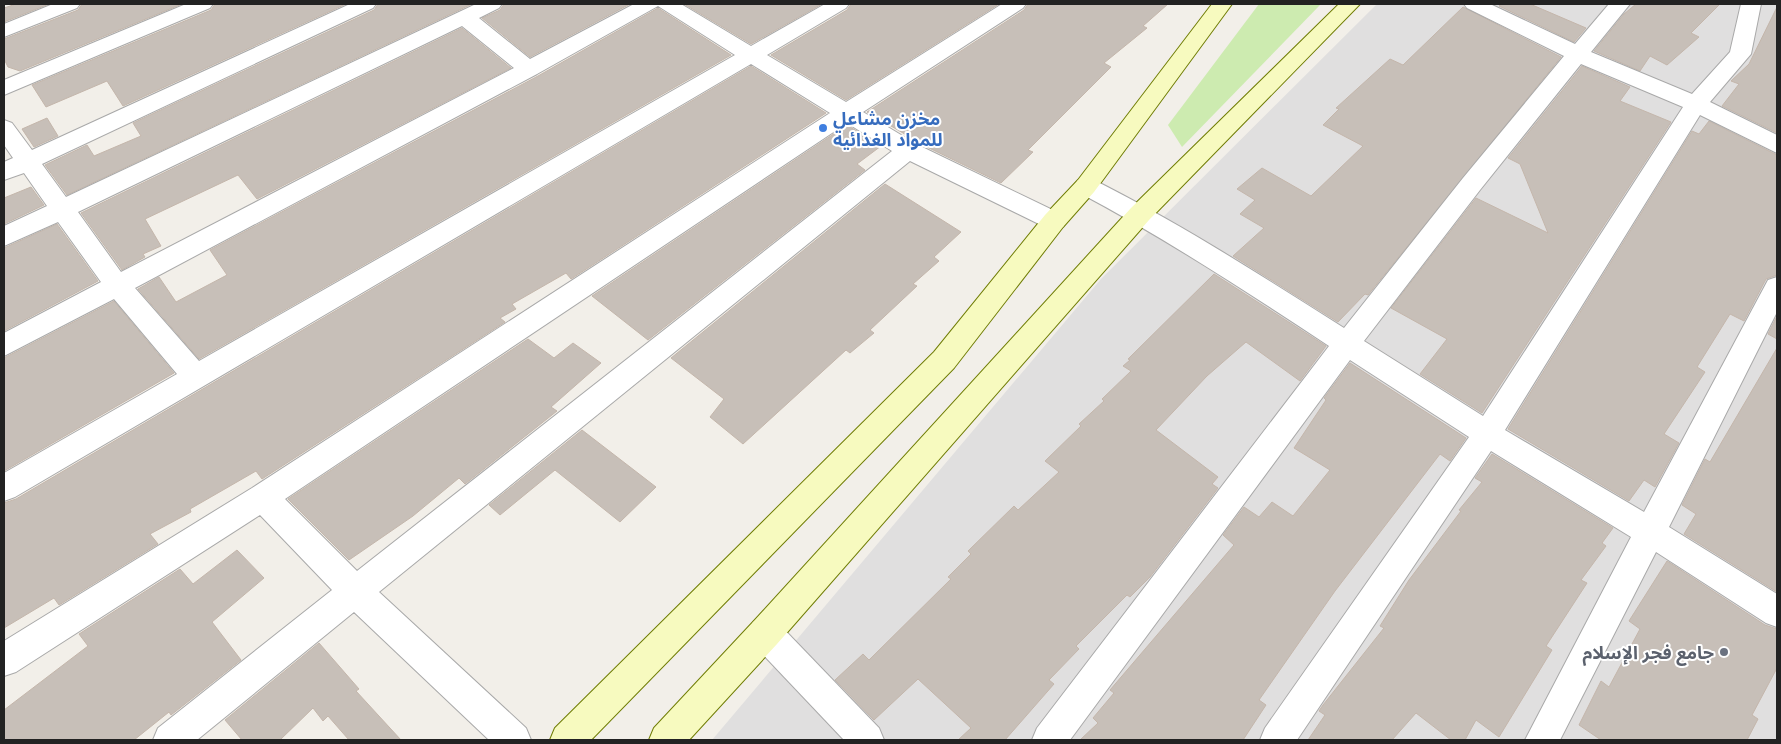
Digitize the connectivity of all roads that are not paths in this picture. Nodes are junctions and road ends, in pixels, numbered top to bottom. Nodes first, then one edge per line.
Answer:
1 (70, 4) edge
2 (203, 4) edge
3 (366, 4) edge
4 (492, 4) edge
5 (649, 4) edge
6 (667, 4) edge
7 (840, 4) edge
8 (1016, 4) edge
9 (1222, 4) edge
10 (1350, 4) edge
11 (1474, 4) edge
12 (1620, 4) edge
13 (1751, 4) edge
14 (464, 17) junction
15 (4, 31) edge
16 (752, 54) junction
17 (1577, 54) junction
18 (529, 69) junction
19 (4, 88) edge
20 (1696, 104) junction
21 (847, 112) junction
22 (4, 128) edge
23 (1777, 145) edge
24 (908, 150) junction
25 (28, 161) junction
26 (4, 172) edge
27 (1086, 186) junction
28 (62, 208) junction
29 (1140, 214) junction
30 (1054, 221) junction
31 (4, 238) edge
32 (116, 284) junction
33 (1777, 287) edge
34 (1346, 344) junction
35 (4, 345) edge
36 (196, 377) junction
37 (1488, 434) junction
38 (4, 488) edge
39 (263, 497) junction
40 (1649, 531) junction
41 (355, 591) junction
42 (1777, 612) edge
43 (765, 633) junction
44 (4, 660) edge
45 (170, 740) edge
46 (514, 740) edge
47 (567, 740) edge
48 (666, 740) edge
49 (867, 740) edge
50 (1049, 740) edge
51 (1277, 740) edge
52 (1542, 740) edge

1 - 15 street
2 - 19 street
3 - 25 street
4 - 14 street
5 - 18 street
6 - 16 street
7 - 16 street
8 - 21 street
9 - 27 main road
10 - 29 main road
11 - 17 street
12 - 17 street
13 - 20 street
14 - 18 street
14 - 28 street
16 - 21 street
16 - 36 street
17 - 20 street
17 - 34 street
18 - 32 street
20 - 23 street
20 - 37 street
21 - 24 street
21 - 39 street
22 - 25 street
24 - 30 street
24 - 41 street
25 - 26 street
25 - 28 street
27 - 29 street
27 - 30 main road
28 - 31 street
28 - 32 street
29 - 34 street
29 - 43 main road
30 - 47 main road
32 - 35 street
32 - 36 street
33 - 40 street
34 - 37 street
34 - 50 street
36 - 38 street
37 - 40 street
37 - 51 street
39 - 41 street
39 - 44 street
40 - 42 street
40 - 52 street
41 - 45 street
41 - 46 street
43 - 48 main road
43 - 49 street

